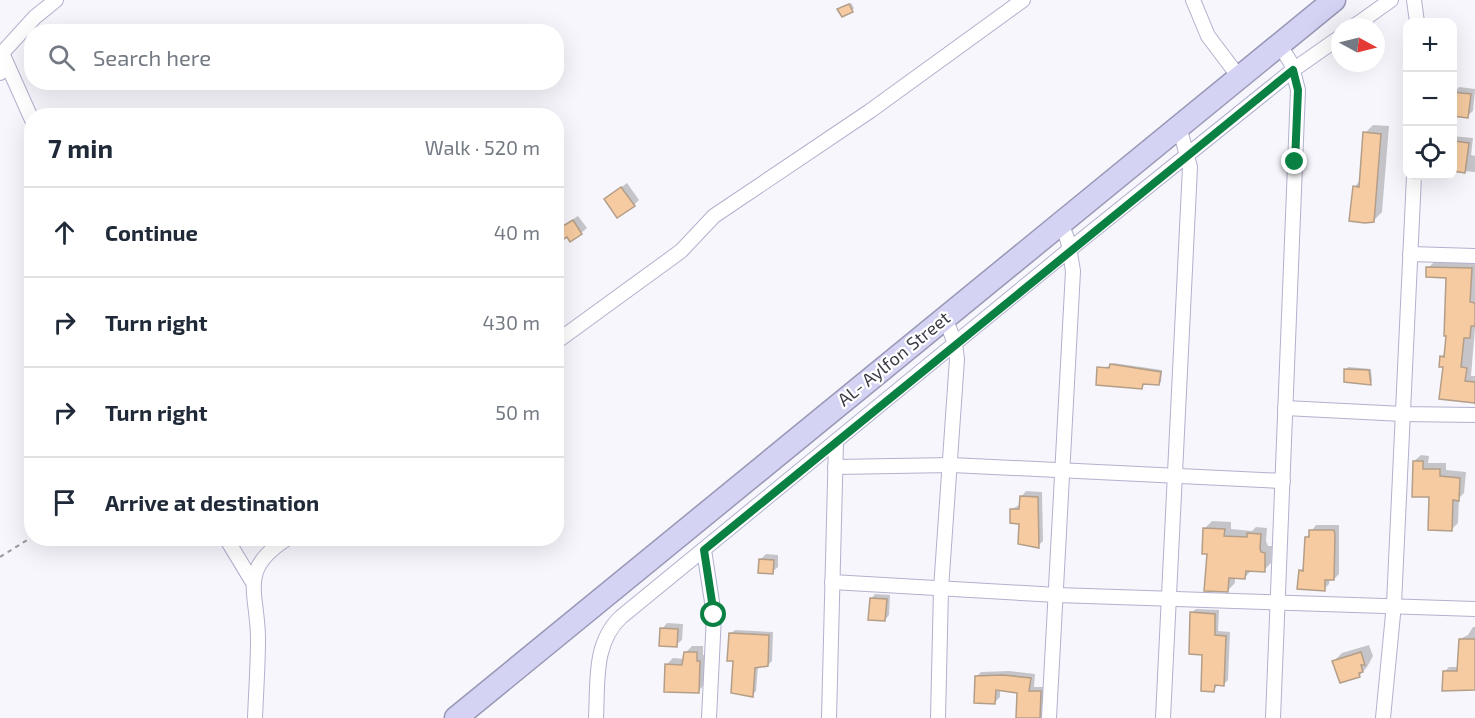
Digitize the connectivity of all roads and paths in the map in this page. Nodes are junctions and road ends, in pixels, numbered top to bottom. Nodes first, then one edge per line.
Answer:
1 (56, 0) edge
2 (1023, 0) edge
3 (1193, 0) edge
4 (1334, 0) edge
5 (1391, 0) edge
6 (1414, 0) edge
7 (1366, 18) edge
8 (1416, 18) edge
9 (27, 24) edge
10 (24, 27) edge
11 (1331, 43) edge
12 (1279, 44) junction
13 (1, 48) edge
14 (1293, 70) junction
15 (0, 72) edge
16 (1239, 77) junction
17 (27, 108) edge
18 (1179, 126) junction
19 (1188, 154) junction
20 (1414, 180) edge
21 (1060, 223) junction
22 (1069, 250) junction
23 (1410, 254) junction
24 (1475, 256) edge
25 (945, 317) junction
26 (564, 336) edge
27 (955, 344) junction
28 (1285, 408) junction
29 (1403, 414) junction
30 (1475, 415) edge
31 (836, 442) junction
32 (952, 465) junction
33 (835, 467) junction
34 (1062, 469) junction
35 (1174, 475) junction
36 (1283, 481) junction
37 (24, 542) edge
38 (231, 546) edge
39 (278, 546) edge
40 (704, 550) junction
41 (0, 557) edge
42 (252, 581) junction
43 (832, 582) junction
44 (941, 589) junction
45 (1057, 594) junction
46 (1169, 598) junction
47 (1280, 601) junction
48 (1394, 604) junction
49 (1475, 609) edge
50 (255, 718) edge
51 (456, 718) edge
52 (596, 718) edge
53 (709, 718) edge
54 (829, 718) edge
55 (938, 718) edge
56 (1049, 718) edge
57 (1163, 718) edge
58 (1273, 718) edge
59 (1383, 718) edge

1 - 9 street
2 - 26 street
3 - 16 street
4 - 12 highway, AL- Aylfon Street
5 - 7 street
6 - 8 street
10 - 13 street
11 - 14 street
12 - 14 street
12 - 16 highway, AL- Aylfon Street
13 - 15 street
13 - 17 street
14 - 19 street
14 - 28 street
16 - 18 highway, AL- Aylfon Street
18 - 19 street
18 - 21 highway, AL- Aylfon Street
19 - 22 street
19 - 35 street
20 - 23 street
21 - 22 street
21 - 25 highway, AL- Aylfon Street
22 - 27 street
22 - 34 street
23 - 24 street
23 - 29 street
25 - 27 street
25 - 51 highway, AL- Aylfon Street
27 - 31 street
27 - 32 street
28 - 29 street
28 - 36 street
29 - 30 street
29 - 48 street
31 - 33 street
31 - 40 street
32 - 33 street
32 - 34 street
32 - 44 street
33 - 43 street
34 - 35 street
34 - 45 street
35 - 36 street
35 - 46 street
36 - 47 street
37 - 41 path
38 - 42 street
39 - 42 street
40 - 52 street
40 - 53 street
42 - 50 street
43 - 44 street
43 - 54 street
44 - 45 street
44 - 55 street
45 - 46 street
45 - 56 street
46 - 47 street
46 - 57 street
47 - 48 street
47 - 58 street
48 - 49 street
48 - 59 street

